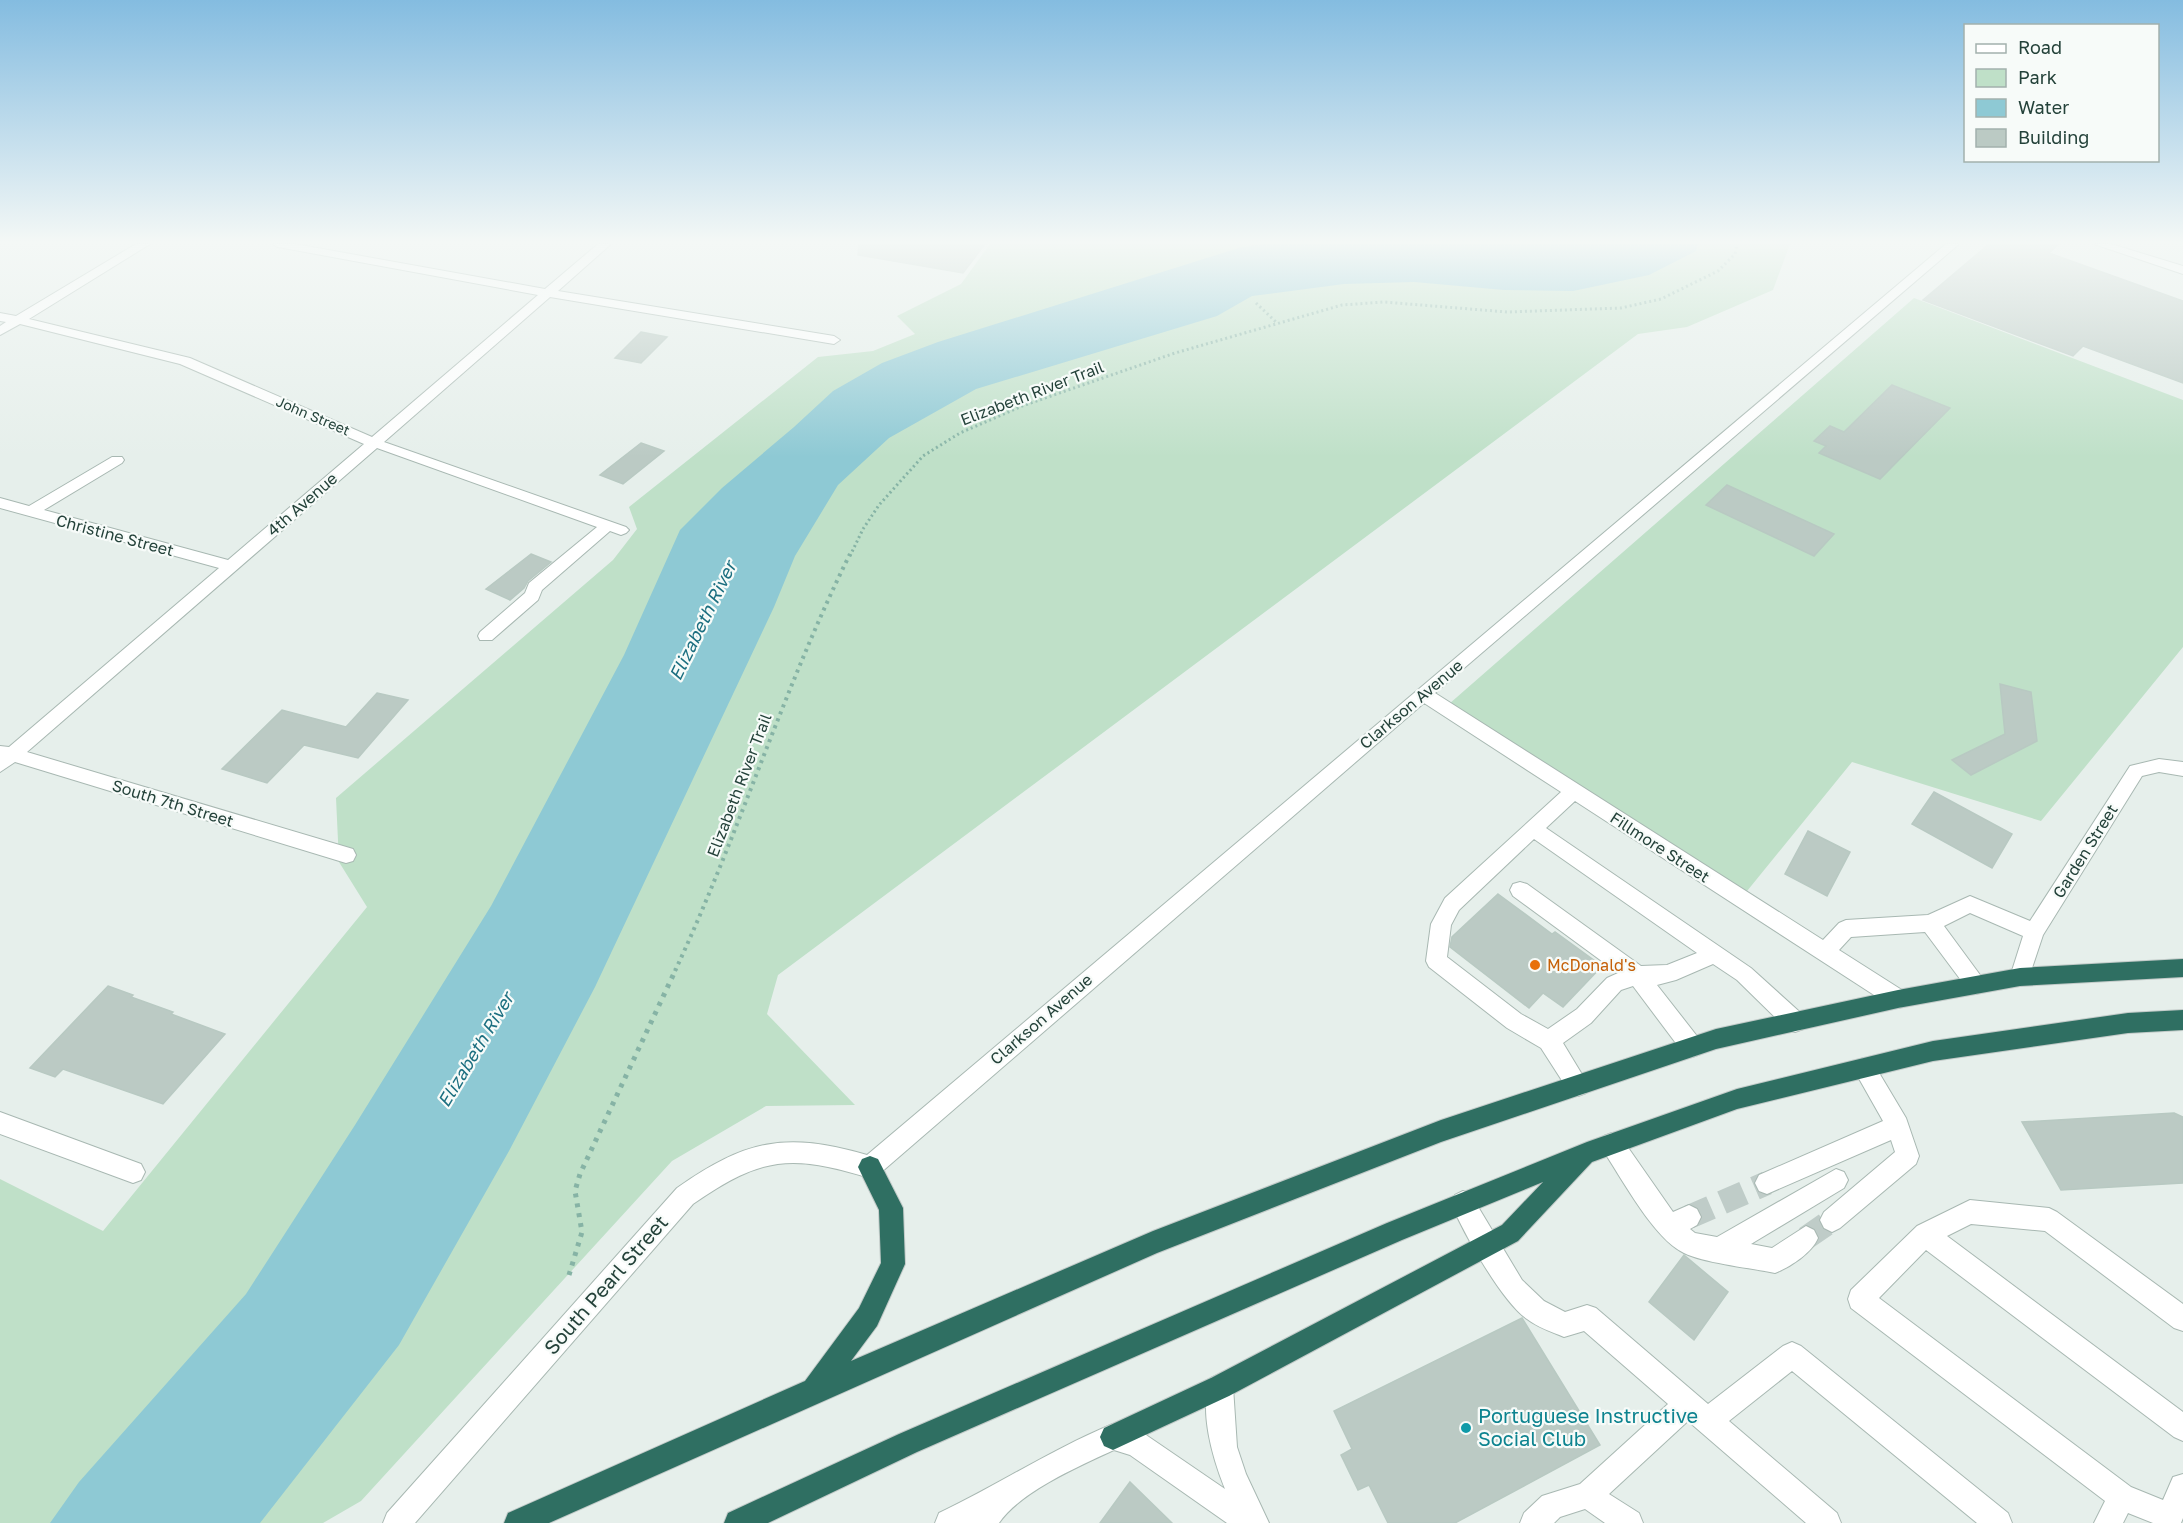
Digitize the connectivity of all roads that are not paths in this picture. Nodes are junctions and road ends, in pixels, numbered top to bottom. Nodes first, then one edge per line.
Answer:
1 (27, 315) edge
2 (519, 315) edge
3 (684, 315) edge
4 (1869, 315) edge
5 (0, 318) edge
6 (17, 321) junction
7 (0, 331) edge
8 (834, 340) dead end
9 (372, 442) junction
10 (117, 460) dead end
11 (0, 503) edge
12 (30, 512) junction
13 (230, 566) junction
14 (486, 636) dead end
15 (1423, 694) junction
16 (4, 757) edge
17 (2183, 769) edge
18 (1574, 791) junction
19 (1532, 828) junction
20 (346, 855) dead end
21 (1520, 890) dead end
22 (1930, 923) junction
23 (2034, 932) junction
24 (1824, 952) junction
25 (1715, 954) junction
26 (2183, 968) edge
27 (1637, 975) junction
28 (2020, 977) junction
29 (1976, 985) junction
30 (1898, 999) junction
31 (2183, 1020) edge
32 (1795, 1022) junction
33 (1549, 1041) junction
34 (1692, 1047) junction
35 (1864, 1068) junction
36 (1578, 1086) junction
37 (0, 1123) edge
38 (1898, 1126) junction
39 (1612, 1144) junction
40 (1587, 1153) junction
41 (1821, 1159) junction
42 (870, 1167) junction
43 (133, 1172) dead end
44 (1836, 1180) junction
45 (1767, 1183) tunnel mouth
46 (1463, 1203) junction
47 (1853, 1204) junction
48 (1832, 1220) tunnel mouth
49 (1925, 1234) junction
50 (1806, 1238) tunnel mouth
51 (1487, 1245) junction
52 (1719, 1250) junction
53 (2183, 1319) edge
54 (1220, 1387) junction
55 (815, 1390) junction
56 (1688, 1404) junction
57 (1708, 1421) junction
58 (2183, 1428) edge
59 (1113, 1437) junction
60 (2183, 1487) edge
61 (1588, 1495) junction
62 (2122, 1497) junction
63 (999, 1499) junction
64 (397, 1523) edge
65 (518, 1523) edge
66 (738, 1523) edge
67 (949, 1523) edge
68 (983, 1523) edge
69 (1253, 1523) edge
70 (1534, 1523) edge
71 (1629, 1523) edge
72 (1827, 1523) edge
73 (1998, 1523) edge
74 (2108, 1523) edge

1 - 6 street
2 - 9 street, 4th Avenue
3 - 8 street
4 - 15 street, Clarkson Avenue
5 - 6 street, John Street
6 - 7 street
6 - 9 street, John Street
9 - 13 street, 4th Avenue
9 - 14 street, John Street
10 - 12 street
11 - 12 street, Christine Street
12 - 13 street, Christine Street
13 - 16 street, 4th Avenue
15 - 18 street, Fillmore Street
15 - 42 street, Clarkson Avenue
16 - 20 street, South 7th Street
17 - 23 street, Garden Street
18 - 19 street
18 - 24 street, Fillmore Street
19 - 25 street
19 - 33 street
21 - 27 street
22 - 23 street
22 - 24 street
22 - 29 street
23 - 28 street, Garden Street
24 - 30 street, Fillmore Street
25 - 27 street
25 - 32 street
26 - 28 highway
27 - 33 street
27 - 34 street
28 - 29 highway
29 - 30 highway
30 - 32 highway
31 - 35 highway
32 - 34 highway
33 - 36 street
34 - 36 highway
35 - 38 street
35 - 39 highway
36 - 55 highway
37 - 43 street
38 - 41 street
38 - 47 street
39 - 40 highway
39 - 52 street
40 - 46 highway
40 - 51 highway
41 - 44 street
41 - 45 street
42 - 55 highway
42 - 64 street, South Pearl Street
44 - 47 street
44 - 52 street
46 - 51 street
46 - 66 highway
47 - 48 street
49 - 53 street
49 - 58 street
49 - 62 street
50 - 52 street
51 - 54 highway
51 - 56 street
54 - 59 highway
54 - 69 street
55 - 65 highway
56 - 57 street
56 - 61 street
57 - 72 street
57 - 73 street
59 - 63 street
59 - 69 street
60 - 62 street
61 - 70 street
61 - 71 street
62 - 74 street
63 - 67 street
63 - 68 street

